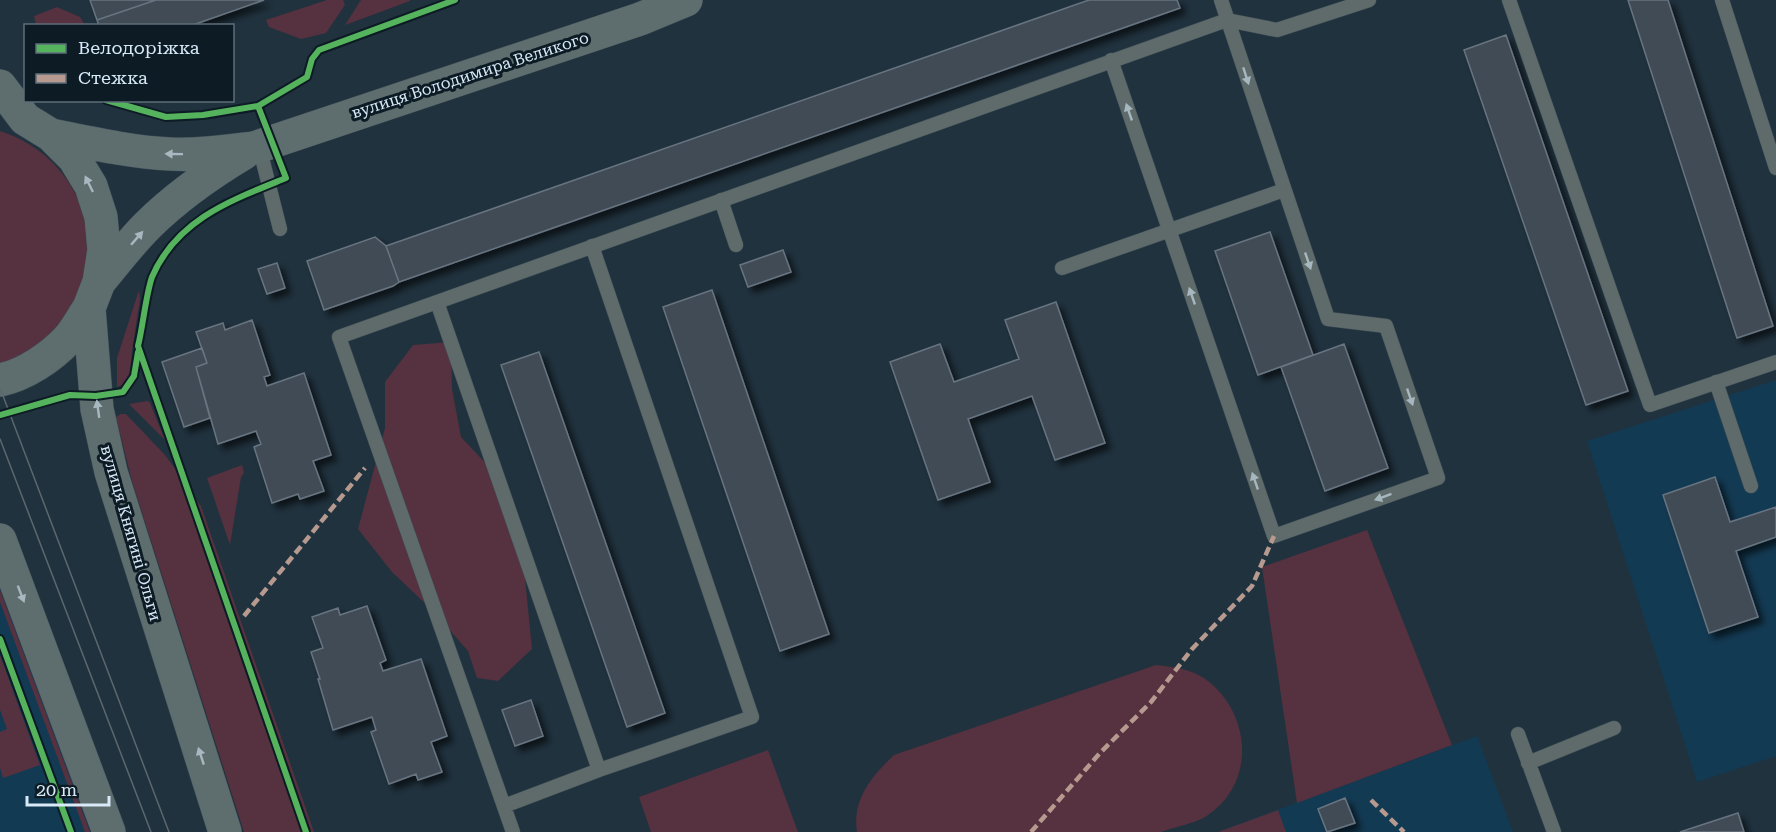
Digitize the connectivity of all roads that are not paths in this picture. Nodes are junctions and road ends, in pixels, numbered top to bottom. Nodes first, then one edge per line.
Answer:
1 (686, 0) edge
2 (1221, 0) edge
3 (1369, 0) edge
4 (1509, 0) edge
5 (1722, 0) edge
6 (1227, 20) junction
7 (1111, 60) junction
8 (0, 86) edge
9 (25, 121) edge
10 (256, 147) junction
11 (1776, 168) edge
12 (1284, 190) junction
13 (721, 200) junction
14 (280, 229) dead end
15 (1169, 230) junction
16 (736, 245) dead end
17 (592, 246) junction
18 (1062, 268) dead end
19 (94, 295) junction
20 (437, 302) junction
21 (1776, 362) edge
22 (0, 380) edge
23 (1716, 382) junction
24 (1751, 486) dead end
25 (0, 540) edge
26 (1614, 728) dead end
27 (1518, 734) dead end
28 (1528, 763) junction
29 (599, 770) junction
30 (504, 806) junction
31 (109, 832) edge
32 (225, 832) edge
33 (513, 832) edge
34 (1554, 832) edge

1 - 10 main road, вулиця Володимира Великого
2 - 6 lane
3 - 6 lane
4 - 23 lane
5 - 11 lane
6 - 7 lane
6 -> 12 lane
7 - 13 lane
15 -> 7 lane
8 - 9 main road, вулиця Княгині Ольги
10 -> 9 main road, вулиця Володимира Великого
19 -> 9 main road, вулиця Княгині Ольги
10 - 14 lane
19 -> 10 main road, вулиця Володимира Великого
12 - 15 lane
12 -> 15 lane
13 - 16 lane
13 - 17 lane
15 - 18 lane
17 - 20 lane
17 - 29 lane
19 - 22 main road, вулиця Володимира Великого
32 -> 19 main road, вулиця Княгині Ольги
20 - 29 lane
20 - 30 lane
21 - 23 lane
23 - 24 lane
25 -> 31 main road
26 - 28 lane
27 - 28 lane
28 - 34 lane
29 - 30 lane
30 - 33 lane

